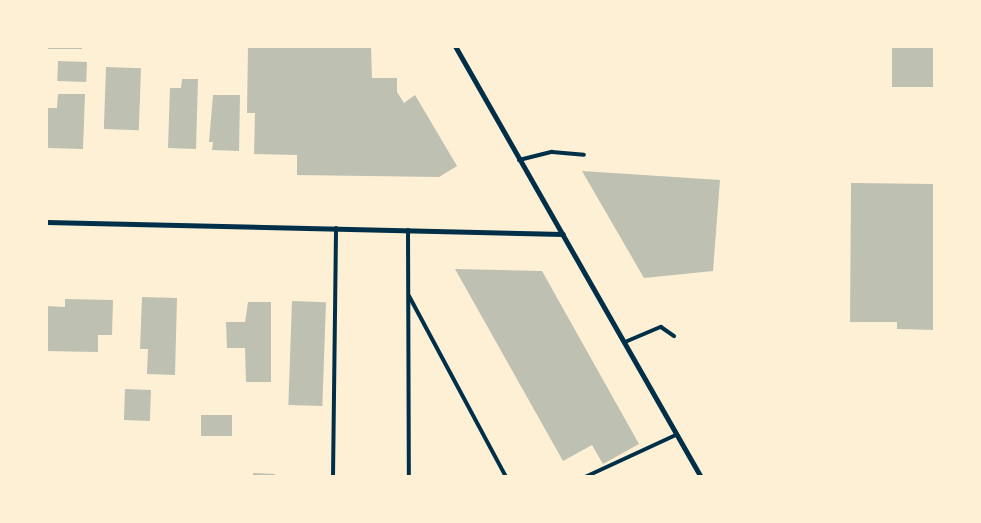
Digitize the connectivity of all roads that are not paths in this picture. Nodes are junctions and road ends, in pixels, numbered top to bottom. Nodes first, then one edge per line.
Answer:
1 (455, 46) edge
2 (584, 155) dead end
3 (519, 160) junction
4 (46, 222) edge
5 (336, 228) junction
6 (408, 230) junction
7 (563, 234) junction
8 (408, 294) junction
9 (674, 336) dead end
10 (625, 342) junction
11 (676, 435) junction
12 (333, 477) edge
13 (409, 477) edge
14 (506, 477) edge
15 (585, 477) edge
16 (700, 477) edge

1 - 3 street
2 - 3 lane
3 - 7 street
4 - 5 street
5 - 6 street
5 - 12 lane
6 - 7 street
6 - 8 lane
7 - 10 street
8 - 13 lane
8 - 14 lane
9 - 10 lane
10 - 11 street
11 - 15 lane
11 - 16 street

